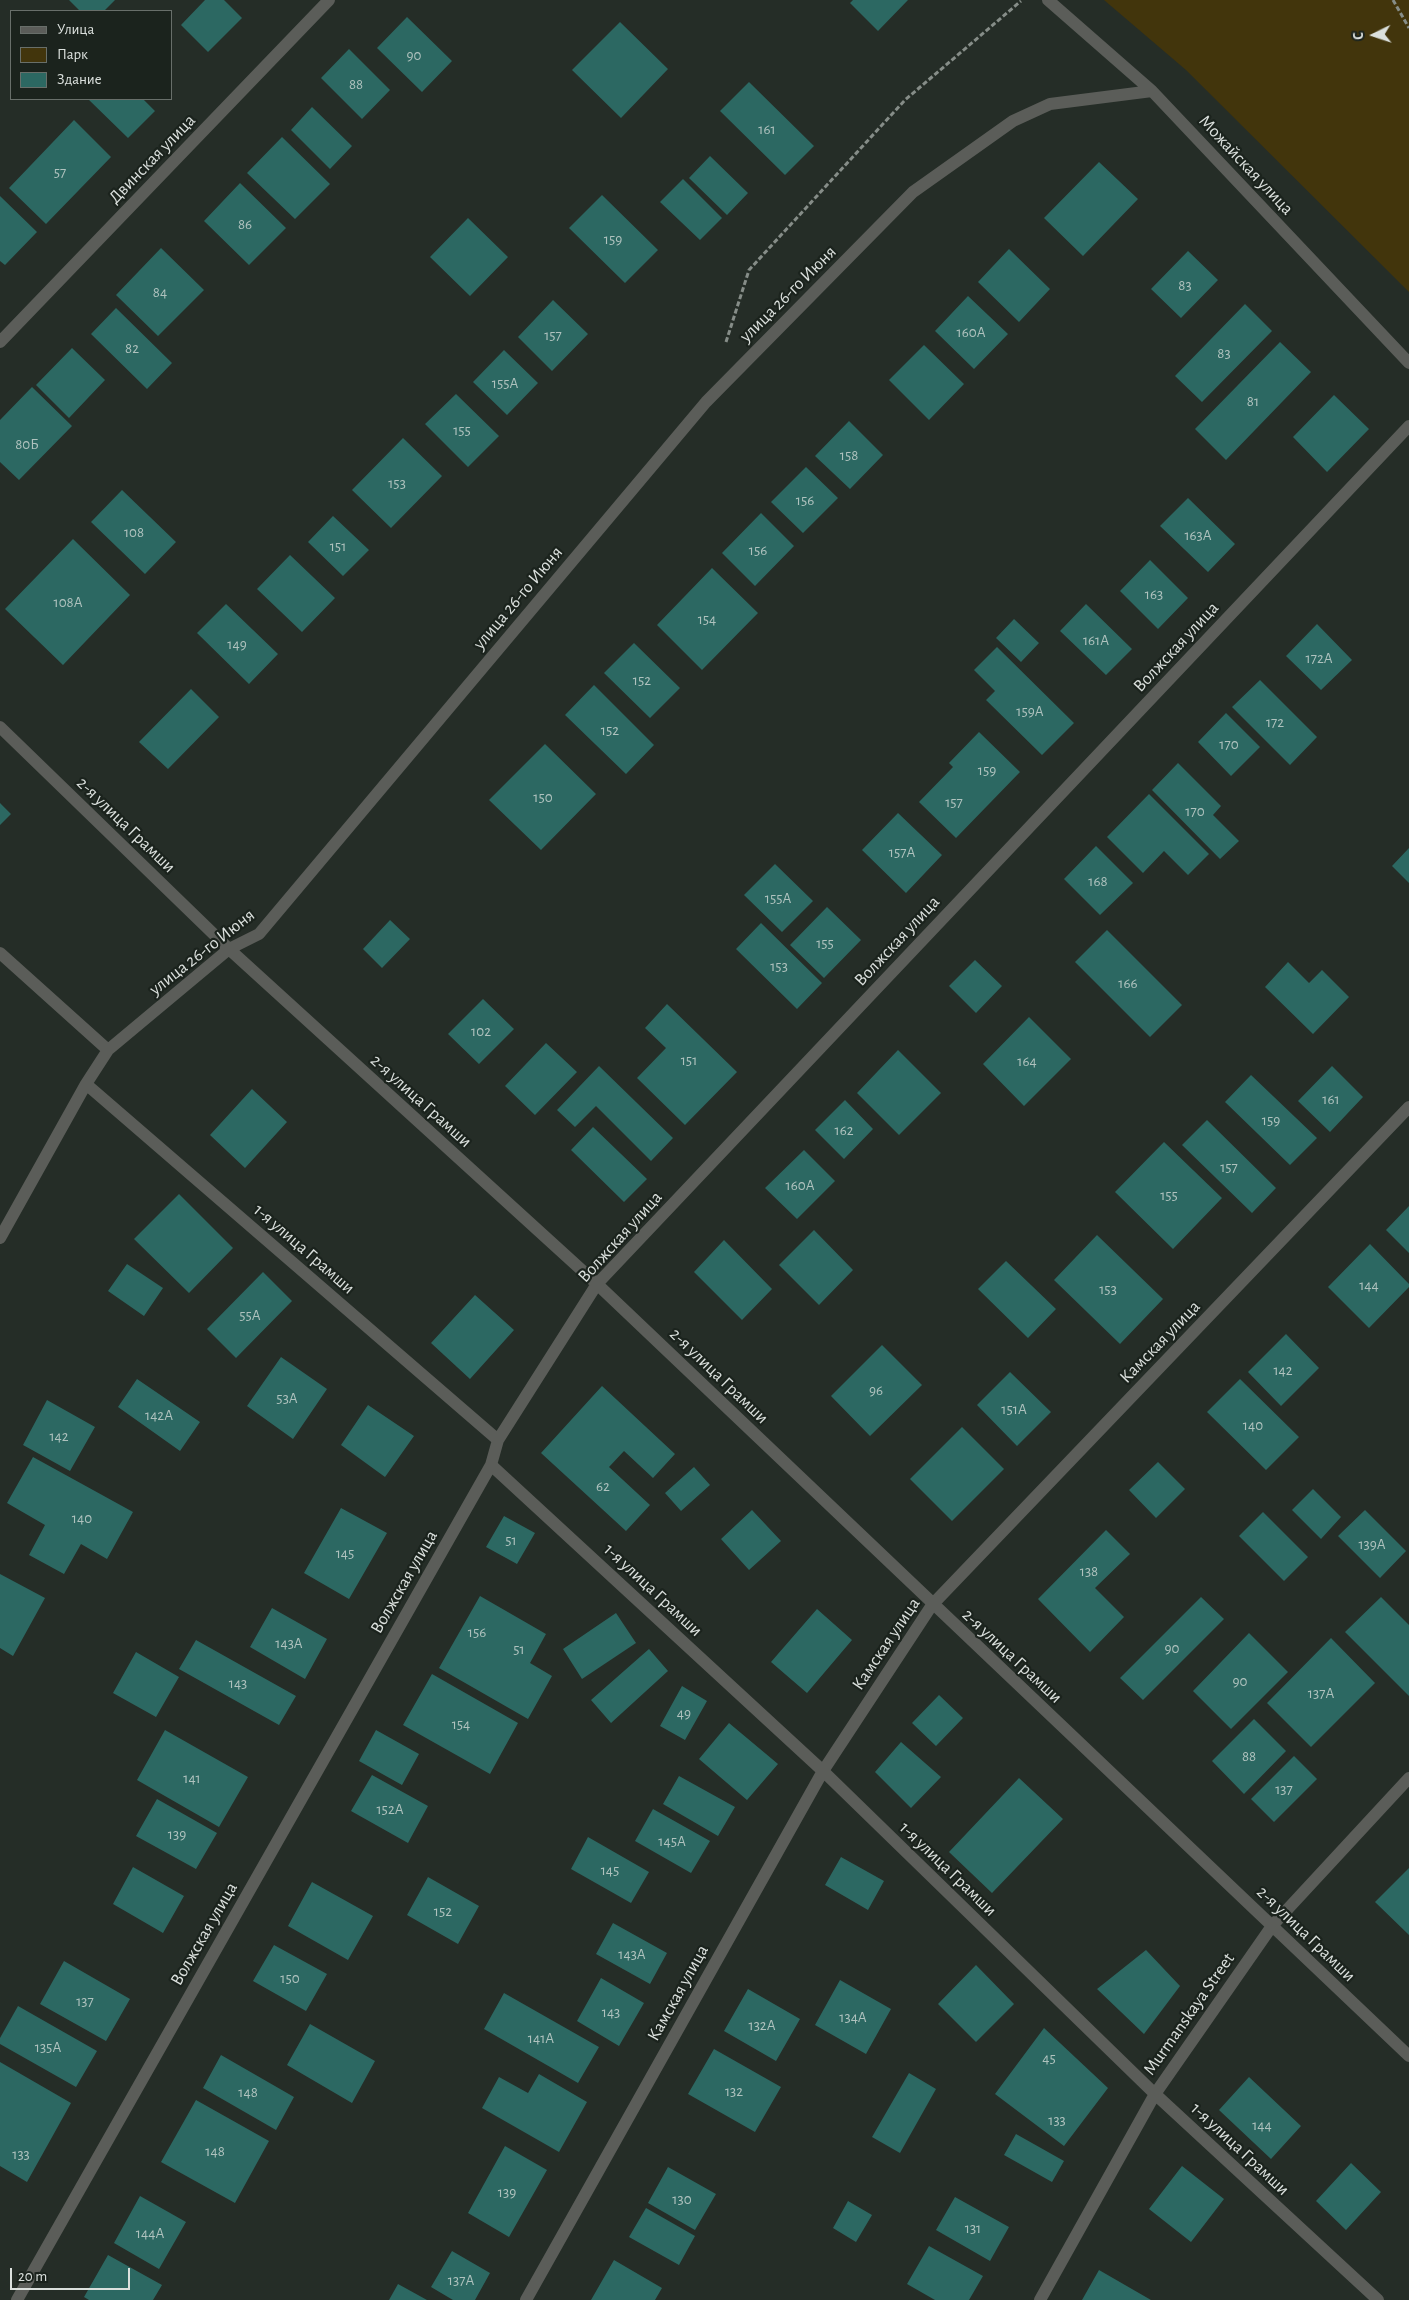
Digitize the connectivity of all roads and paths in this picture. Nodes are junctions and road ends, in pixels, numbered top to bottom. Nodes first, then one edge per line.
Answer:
1 (329, 0) edge
2 (1022, 0) edge
3 (1048, 0) edge
4 (1393, 0) edge
5 (1409, 28) edge
6 (1152, 91) junction
7 (0, 342) edge
8 (725, 345) dead end
9 (1409, 363) edge
10 (1409, 426) edge
11 (0, 726) edge
12 (228, 949) junction
13 (0, 953) edge
14 (108, 1050) junction
15 (86, 1084) junction
16 (1409, 1107) edge
17 (0, 1238) edge
18 (597, 1284) junction
19 (498, 1440) junction
20 (491, 1465) junction
21 (932, 1605) junction
22 (823, 1771) junction
23 (1409, 1778) edge
24 (1272, 1926) junction
25 (1409, 2056) edge
26 (1155, 2094) junction
27 (17, 2300) edge
28 (526, 2300) edge
29 (1040, 2300) edge
30 (1378, 2300) edge

1 - 7 street, Двинская улица
2 - 8 path
3 - 6 street, Можайская улица
4 - 5 path
6 - 9 street, Можайская улица
6 - 12 street, улица 26-го Июня
10 - 18 street, Волжская улица
11 - 12 street, 2-я улица Грамши
12 - 14 street, улица 26-го Июня
12 - 18 street, 2-я улица Грамши
13 - 14 street
14 - 15 street, улица 26-го Июня
15 - 17 street, улица 26-го Июня
15 - 19 street, 1-я улица Грамши
16 - 21 street, Камская улица
18 - 19 street, Волжская улица
18 - 21 street, 2-я улица Грамши
19 - 20 street, Волжская улица
20 - 22 street, 1-я улица Грамши
20 - 27 street, Волжская улица
21 - 22 street, Камская улица
21 - 24 street, 2-я улица Грамши
22 - 26 street, 1-я улица Грамши
22 - 28 street, Камская улица
23 - 24 street, Murmanskaya Street
24 - 25 street, 2-я улица Грамши
24 - 26 street, Murmanskaya Street
26 - 29 street, Murmanskaya Street
26 - 30 street, 1-я улица Грамши

